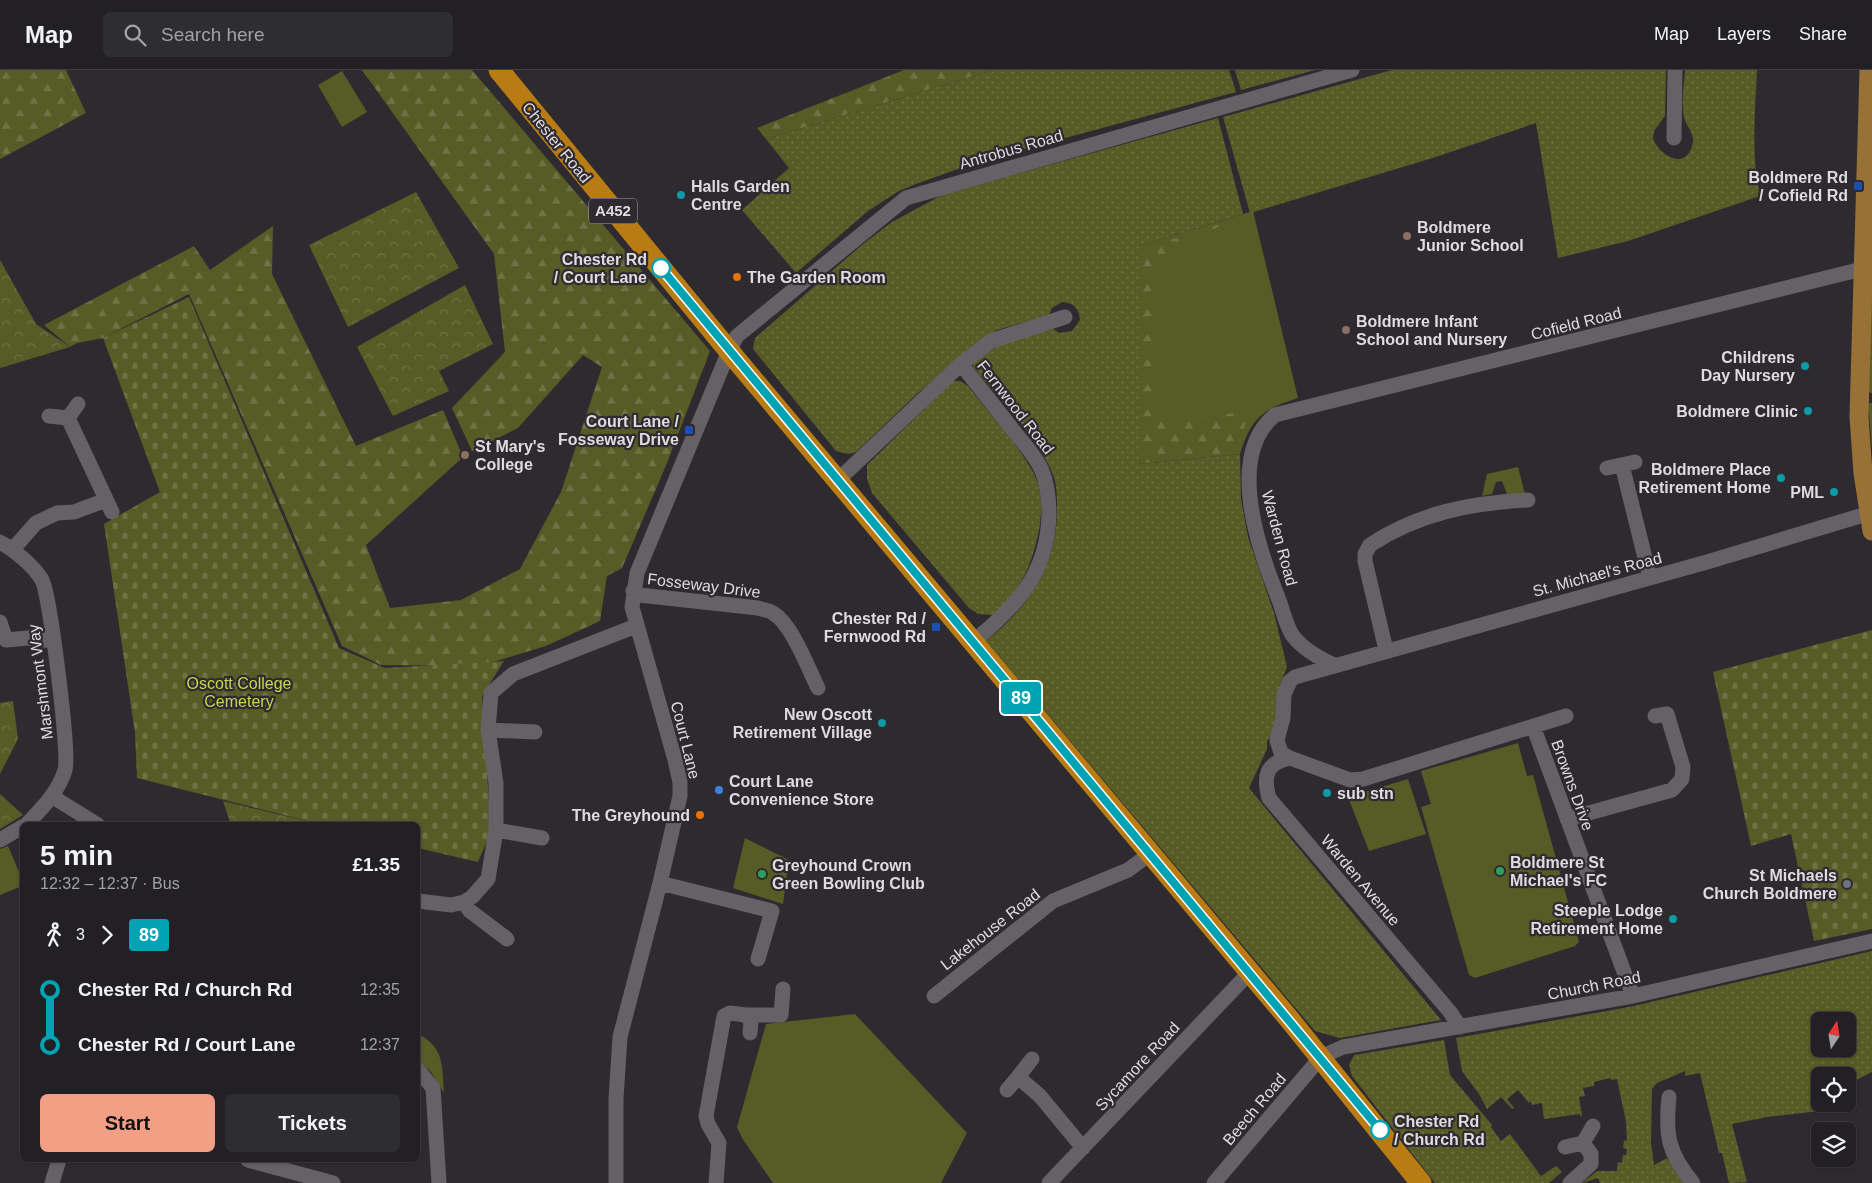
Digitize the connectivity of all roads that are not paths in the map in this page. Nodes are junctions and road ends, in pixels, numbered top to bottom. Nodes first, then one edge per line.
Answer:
1 (499, 70) edge
2 (1352, 70) edge
3 (1676, 70) edge
4 (1868, 70) edge
5 (1674, 138) dead end
6 (1862, 269) junction
7 (1065, 317) dead end
8 (729, 351) junction
9 (961, 364) junction
10 (78, 404) dead end
11 (1296, 408) joint
12 (49, 416) dead end
13 (68, 418) junction
14 (1621, 465) dead end
15 (1867, 472) edge
16 (838, 480) junction
17 (1528, 500) dead end
18 (1871, 522) edge
19 (7, 545) edge
20 (1650, 578) junction
21 (633, 591) junction
22 (0, 622) edge
23 (636, 626) junction
24 (53, 641) junction
25 (3, 642) edge
26 (973, 642) junction
27 (1386, 650) junction
28 (1332, 664) junction
29 (818, 688) dead end
30 (1667, 713) dead end
31 (1566, 716) dead end
32 (1533, 726) junction
33 (488, 730) junction
34 (535, 732) dead end
35 (1290, 758) junction
36 (53, 797) junction
37 (1567, 819) junction
38 (29, 822) edge
39 (93, 822) edge
40 (20, 828) edge
41 (496, 830) junction
42 (542, 838) dead end
43 (0, 840) edge
44 (1151, 853) junction
45 (660, 883) junction
46 (420, 902) edge
47 (464, 902) junction
48 (507, 939) dead end
49 (1872, 941) edge
50 (758, 959) dead end
51 (1250, 972) junction
52 (783, 989) dead end
53 (934, 996) dead end
54 (1633, 996) junction
55 (746, 1015) junction
56 (1460, 1027) junction
57 (750, 1033) dead end
58 (1322, 1058) junction
59 (1032, 1059) dead end
60 (420, 1072) edge
61 (1018, 1077) junction
62 (1007, 1090) dead end
63 (1669, 1097) dead end
64 (1593, 1126) dead end
65 (1583, 1142) junction
66 (1565, 1147) dead end
67 (1083, 1148) junction
68 (58, 1162) edge
69 (255, 1162) edge
70 (52, 1183) edge
71 (333, 1183) edge
72 (439, 1183) edge
73 (616, 1183) edge
74 (716, 1183) edge
75 (1049, 1183) edge
76 (1214, 1183) edge
77 (1421, 1183) edge
78 (1570, 1183) edge
79 (1693, 1183) edge

1 - 8 highway, Chester Road / A452
2 - 8 street, Antrobus Road
3 - 5 street
4 - 6 main road
6 - 11 street, Cofield Road
6 - 15 main road
7 - 9 street
8 - 16 highway, Chester Road / A452
8 - 21 street, Court Lane
9 - 16 street, Fernwood Road
9 - 26 street, Fernwood Road
10 - 13 street
11 - 28 street, Warden Road
12 - 13 street
13 - 19 street
14 - 20 street
15 - 18 main road
16 - 26 highway, Chester Road / A452
17 - 27 street
18 - 20 street, St. Michael's Road
19 - 24 street, Marshmont Way
20 - 27 street, St. Michael's Road
21 - 23 street, Court Lane
21 - 29 street, Fosseway Drive
22 - 25 street
23 - 33 street
23 - 45 street, Court Lane
24 - 25 street
24 - 36 street, Marshmont Way
26 - 44 highway, Chester Road / A452
27 - 28 street, St. Michael's Road
28 - 35 street
30 - 37 street
31 - 32 street, Browns Drive
32 - 35 street, Browns Drive
32 - 37 street, Browns Drive
33 - 34 street
33 - 41 street
35 - 56 street, Warden Avenue
36 - 38 street, Marshmont Way
36 - 39 street
37 - 54 street, Browns Drive
40 - 43 street
41 - 42 street
41 - 47 street
44 - 51 highway, Chester Road / A452
44 - 53 street, Lakehouse Road
45 - 50 street
45 - 73 street, Court Lane
46 - 47 street
47 - 48 street
49 - 54 street, Church Road
51 - 58 highway, Chester Road / A452
51 - 67 street, Sycamore Road
52 - 55 street
54 - 56 street, Church Road
55 - 57 street
55 - 74 street
56 - 58 street, Church Road
58 - 76 street, Beech Road
58 - 77 highway, Chester Road / A452
59 - 61 street
60 - 72 street
61 - 62 street
61 - 67 street
63 - 79 street
64 - 65 street
65 - 66 street
65 - 78 street
67 - 75 street, Sycamore Road
68 - 70 street
69 - 71 street

